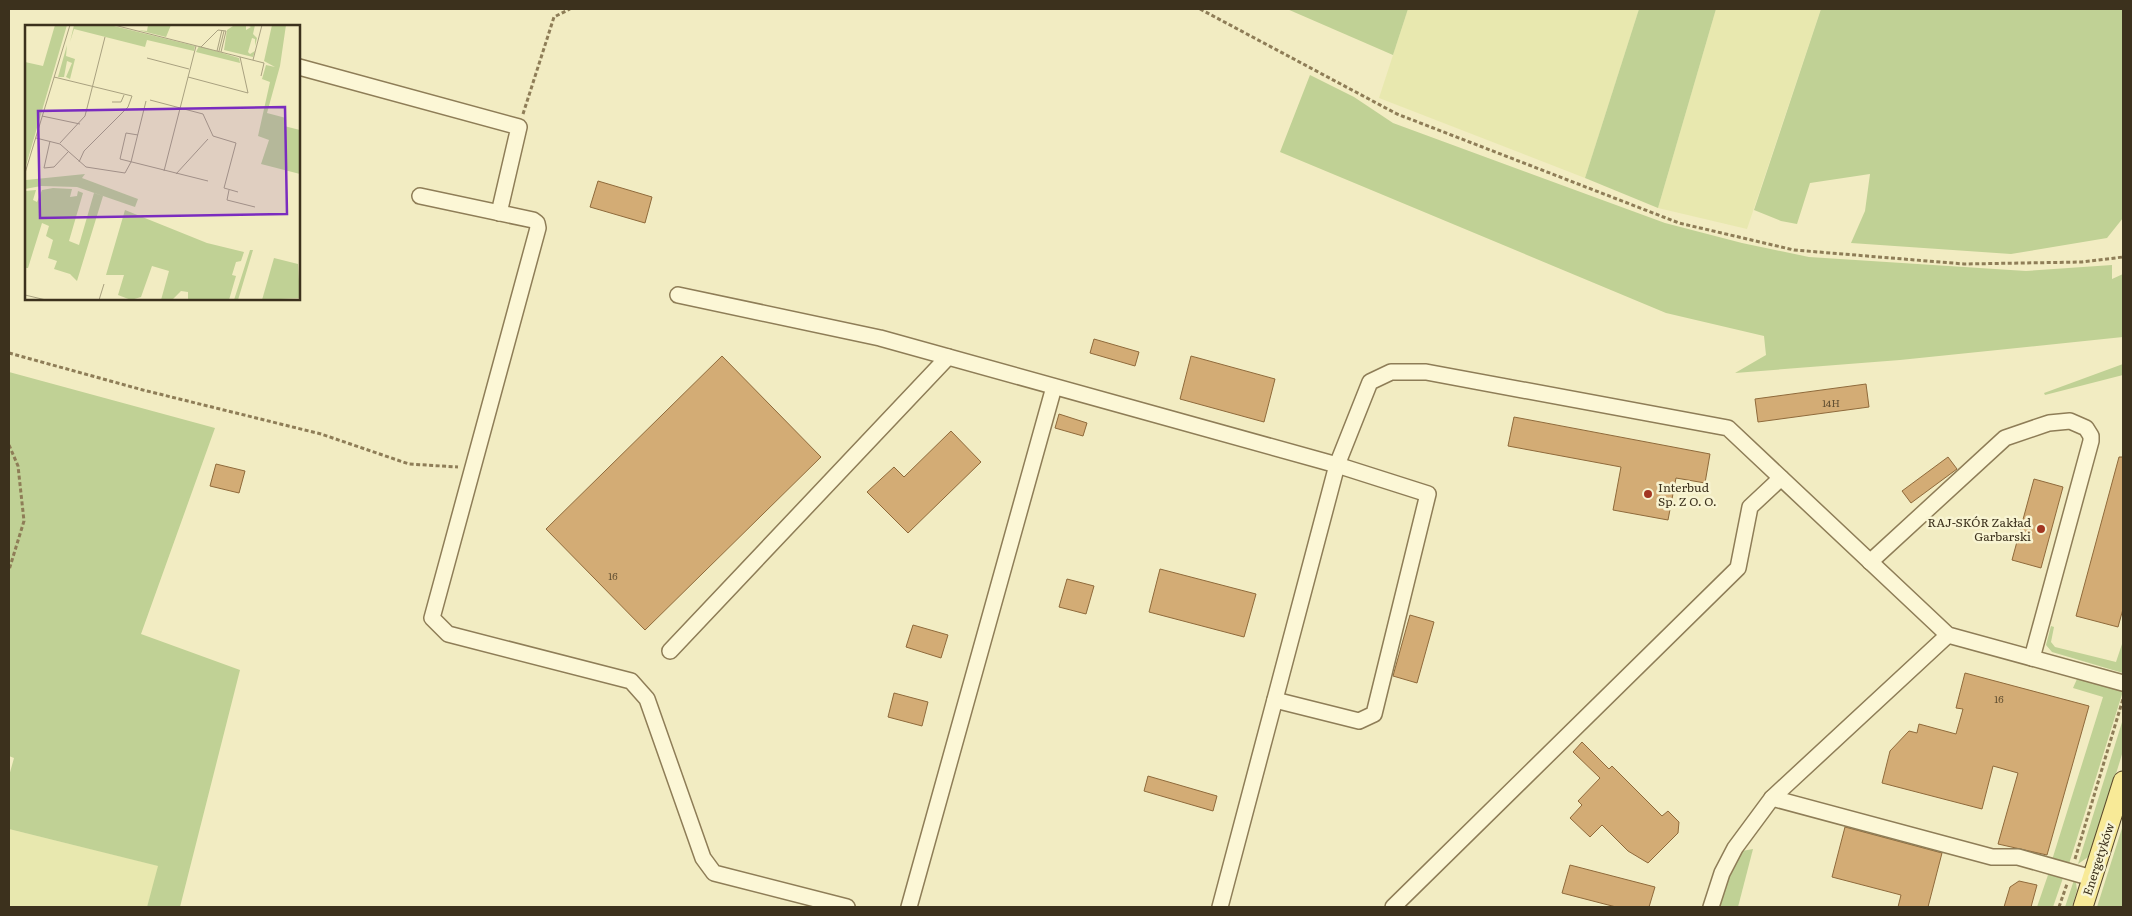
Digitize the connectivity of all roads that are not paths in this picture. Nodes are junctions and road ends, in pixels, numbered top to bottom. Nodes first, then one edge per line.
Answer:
1 (300, 67) edge
2 (420, 196) dead end
3 (499, 213) junction
4 (678, 295) dead end
5 (948, 357) junction
6 (1054, 386) junction
7 (1337, 465) junction
8 (1781, 478) junction
9 (1870, 562) junction
10 (1948, 635) junction
11 (670, 651) dead end
12 (2032, 658) junction
13 (2123, 683) edge
14 (1275, 700) junction
15 (2123, 781) edge
16 (1772, 798) junction
17 (2092, 878) junction
18 (847, 907) edge
19 (909, 907) edge
20 (1220, 907) edge
21 (1393, 907) edge
22 (1711, 907) edge
23 (2083, 907) edge

1 - 3 lane
2 - 3 lane
3 - 18 lane
4 - 5 lane
5 - 6 lane
5 - 11 lane
6 - 7 lane
6 - 19 lane
7 - 8 lane
7 - 14 lane
7 - 14 lane
8 - 9 lane
8 - 21 lane
9 - 10 lane
9 - 12 lane
10 - 12 lane
10 - 16 lane
12 - 13 lane
14 - 20 lane
15 - 17 main road, Energetyków
16 - 17 lane
16 - 22 lane
17 - 23 main road, Energetyków

